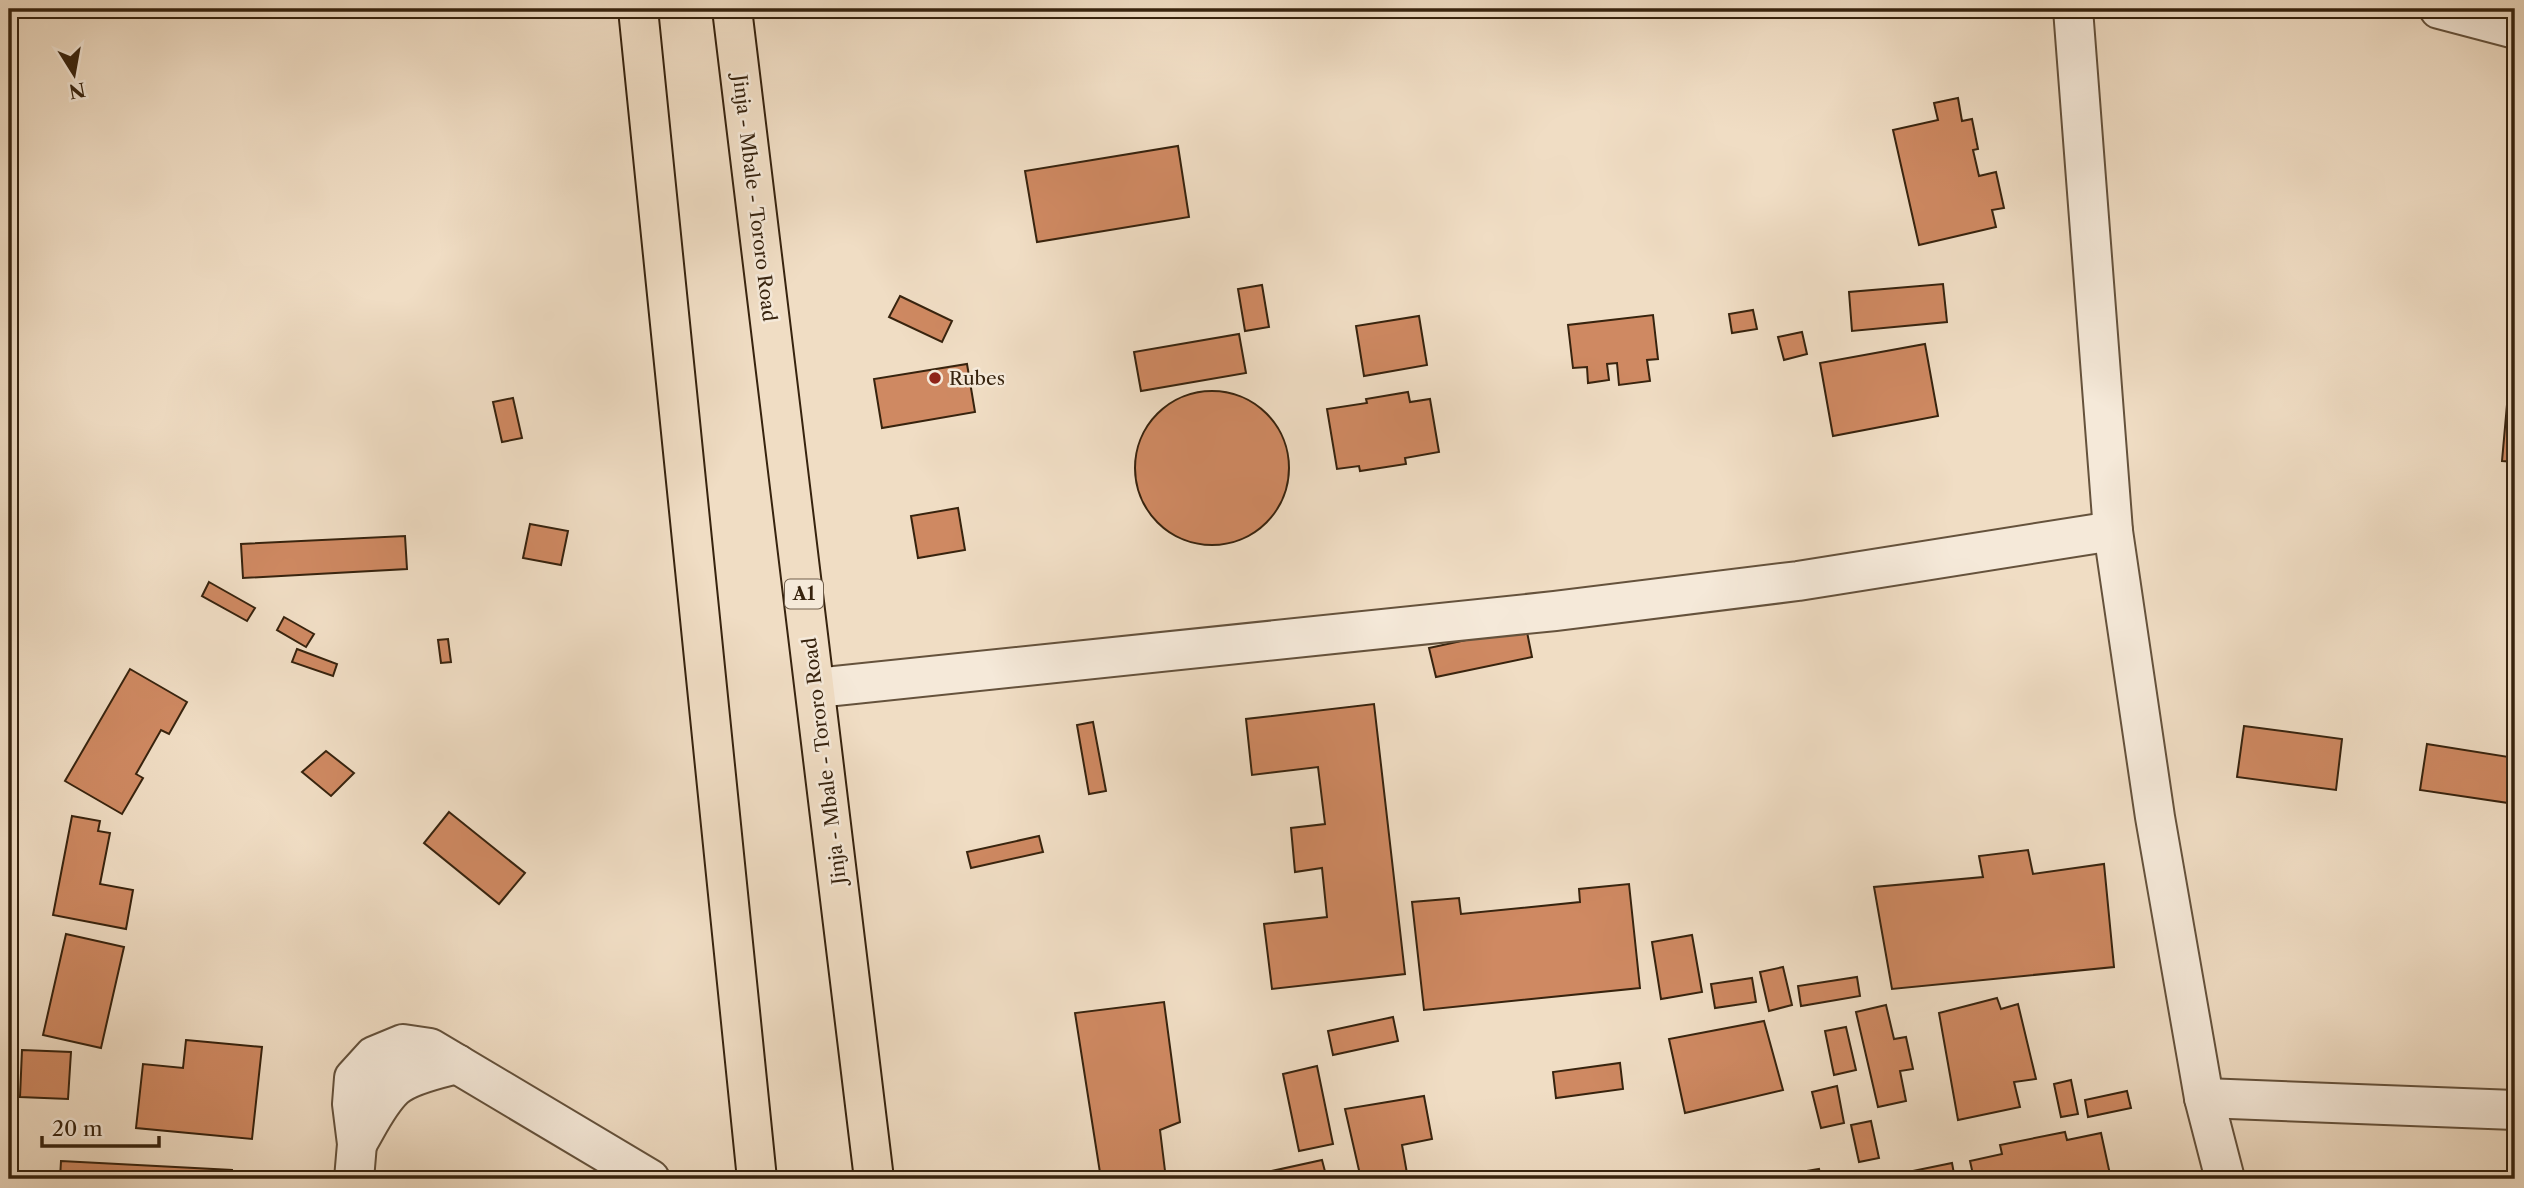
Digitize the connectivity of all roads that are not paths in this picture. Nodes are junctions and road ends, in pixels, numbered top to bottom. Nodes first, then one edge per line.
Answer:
1 (638, 9) edge
2 (732, 9) edge
3 (2073, 9) edge
4 (2439, 9) edge
5 (2515, 29) edge
6 (2113, 531) junction
7 (816, 688) junction
8 (2204, 1098) junction
9 (2515, 1111) edge
10 (356, 1162) edge
11 (650, 1179) edge
12 (757, 1179) edge
13 (874, 1179) edge
14 (2225, 1179) edge

1 - 12 highway
2 - 7 highway, Jinja - Mbale - Tororo Road / A1
3 - 6 street
4 - 5 street
6 - 7 street
6 - 8 street
7 - 13 highway, Jinja - Mbale - Tororo Road / A1
8 - 9 street
8 - 14 street
10 - 11 street

